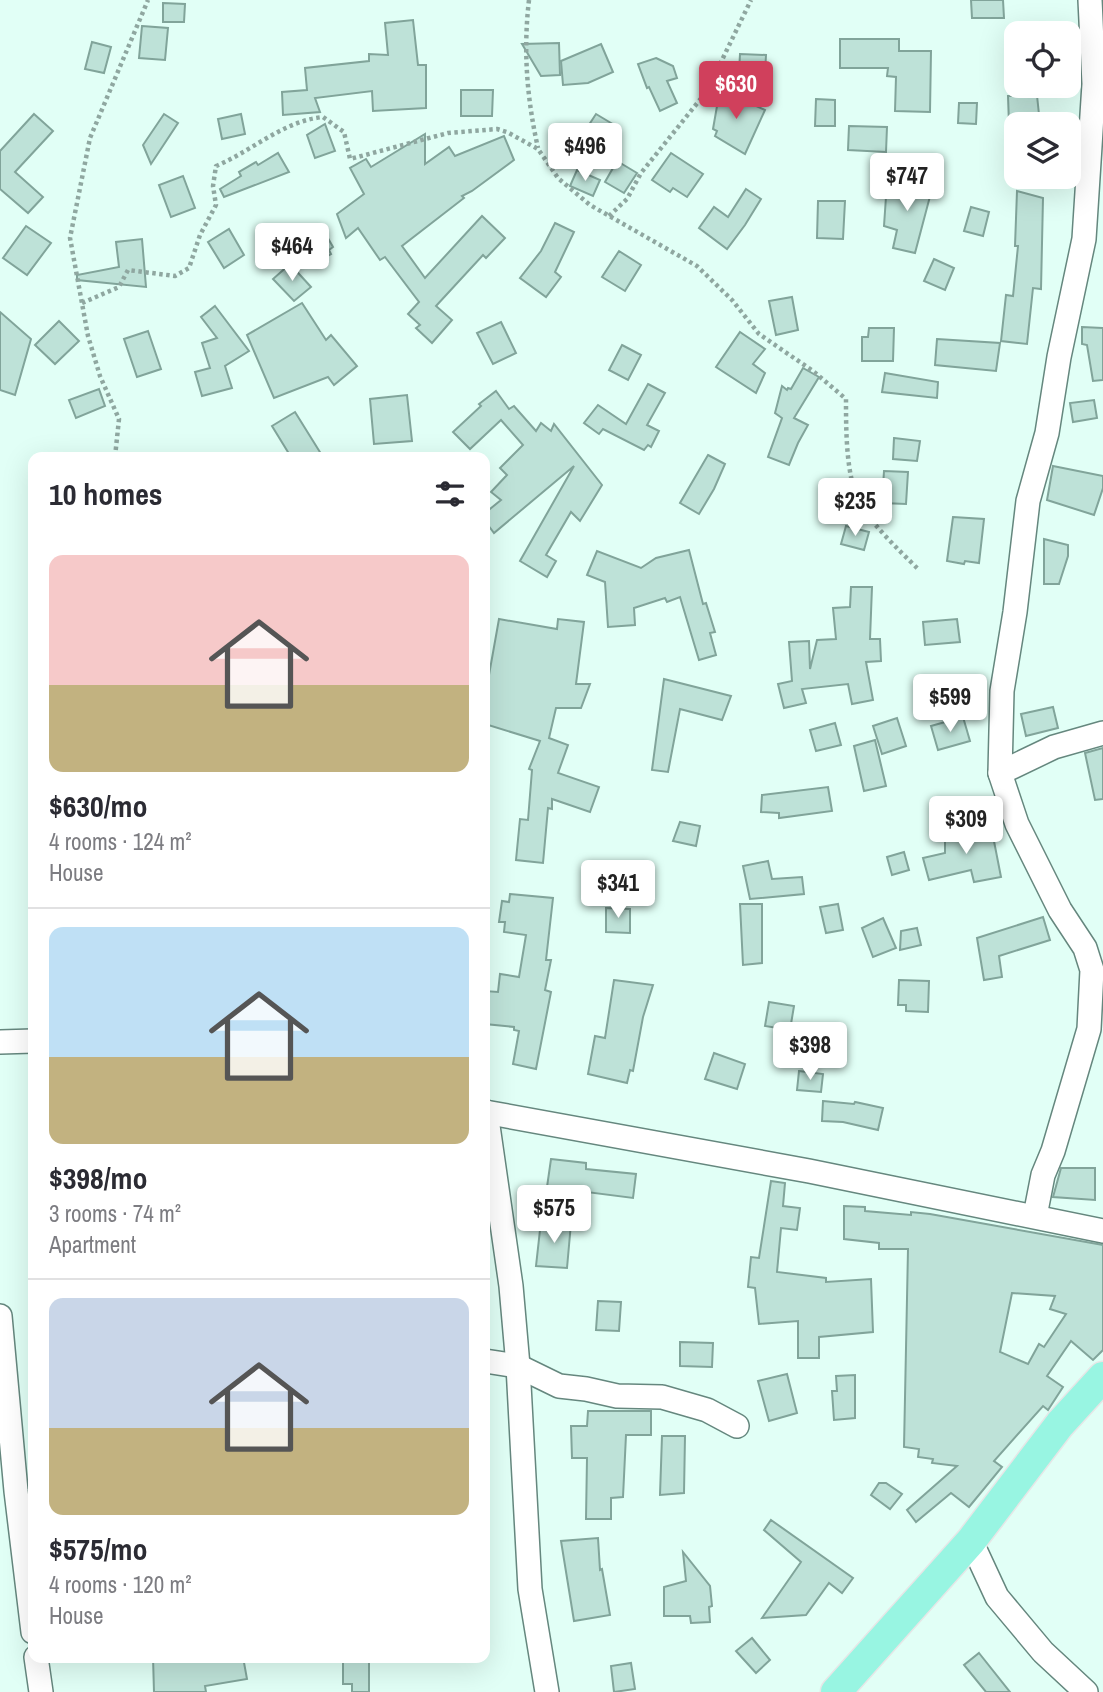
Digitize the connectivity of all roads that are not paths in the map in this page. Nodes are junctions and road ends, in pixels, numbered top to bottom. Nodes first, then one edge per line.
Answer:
1 (1090, 0) edge
2 (1103, 733) edge
3 (1000, 773) junction
4 (28, 1041) edge
5 (0, 1042) edge
6 (490, 1113) edge
7 (490, 1145) edge
8 (1035, 1216) junction
9 (1103, 1231) edge
10 (0, 1316) edge
11 (490, 1362) edge
12 (518, 1366) junction
13 (1103, 1377) edge
14 (737, 1426) dead end
15 (971, 1541) junction
16 (28, 1591) edge
17 (37, 1663) edge
18 (41, 1692) edge
19 (547, 1692) edge
20 (835, 1692) edge
21 (1086, 1692) edge

1 - 3 street
2 - 3 street
3 - 8 street
4 - 5 street
6 - 8 street
7 - 12 street
8 - 9 street
10 - 16 street
11 - 12 street
12 - 14 street
12 - 19 street
13 - 15 main road
15 - 20 main road
15 - 21 street
17 - 18 street

